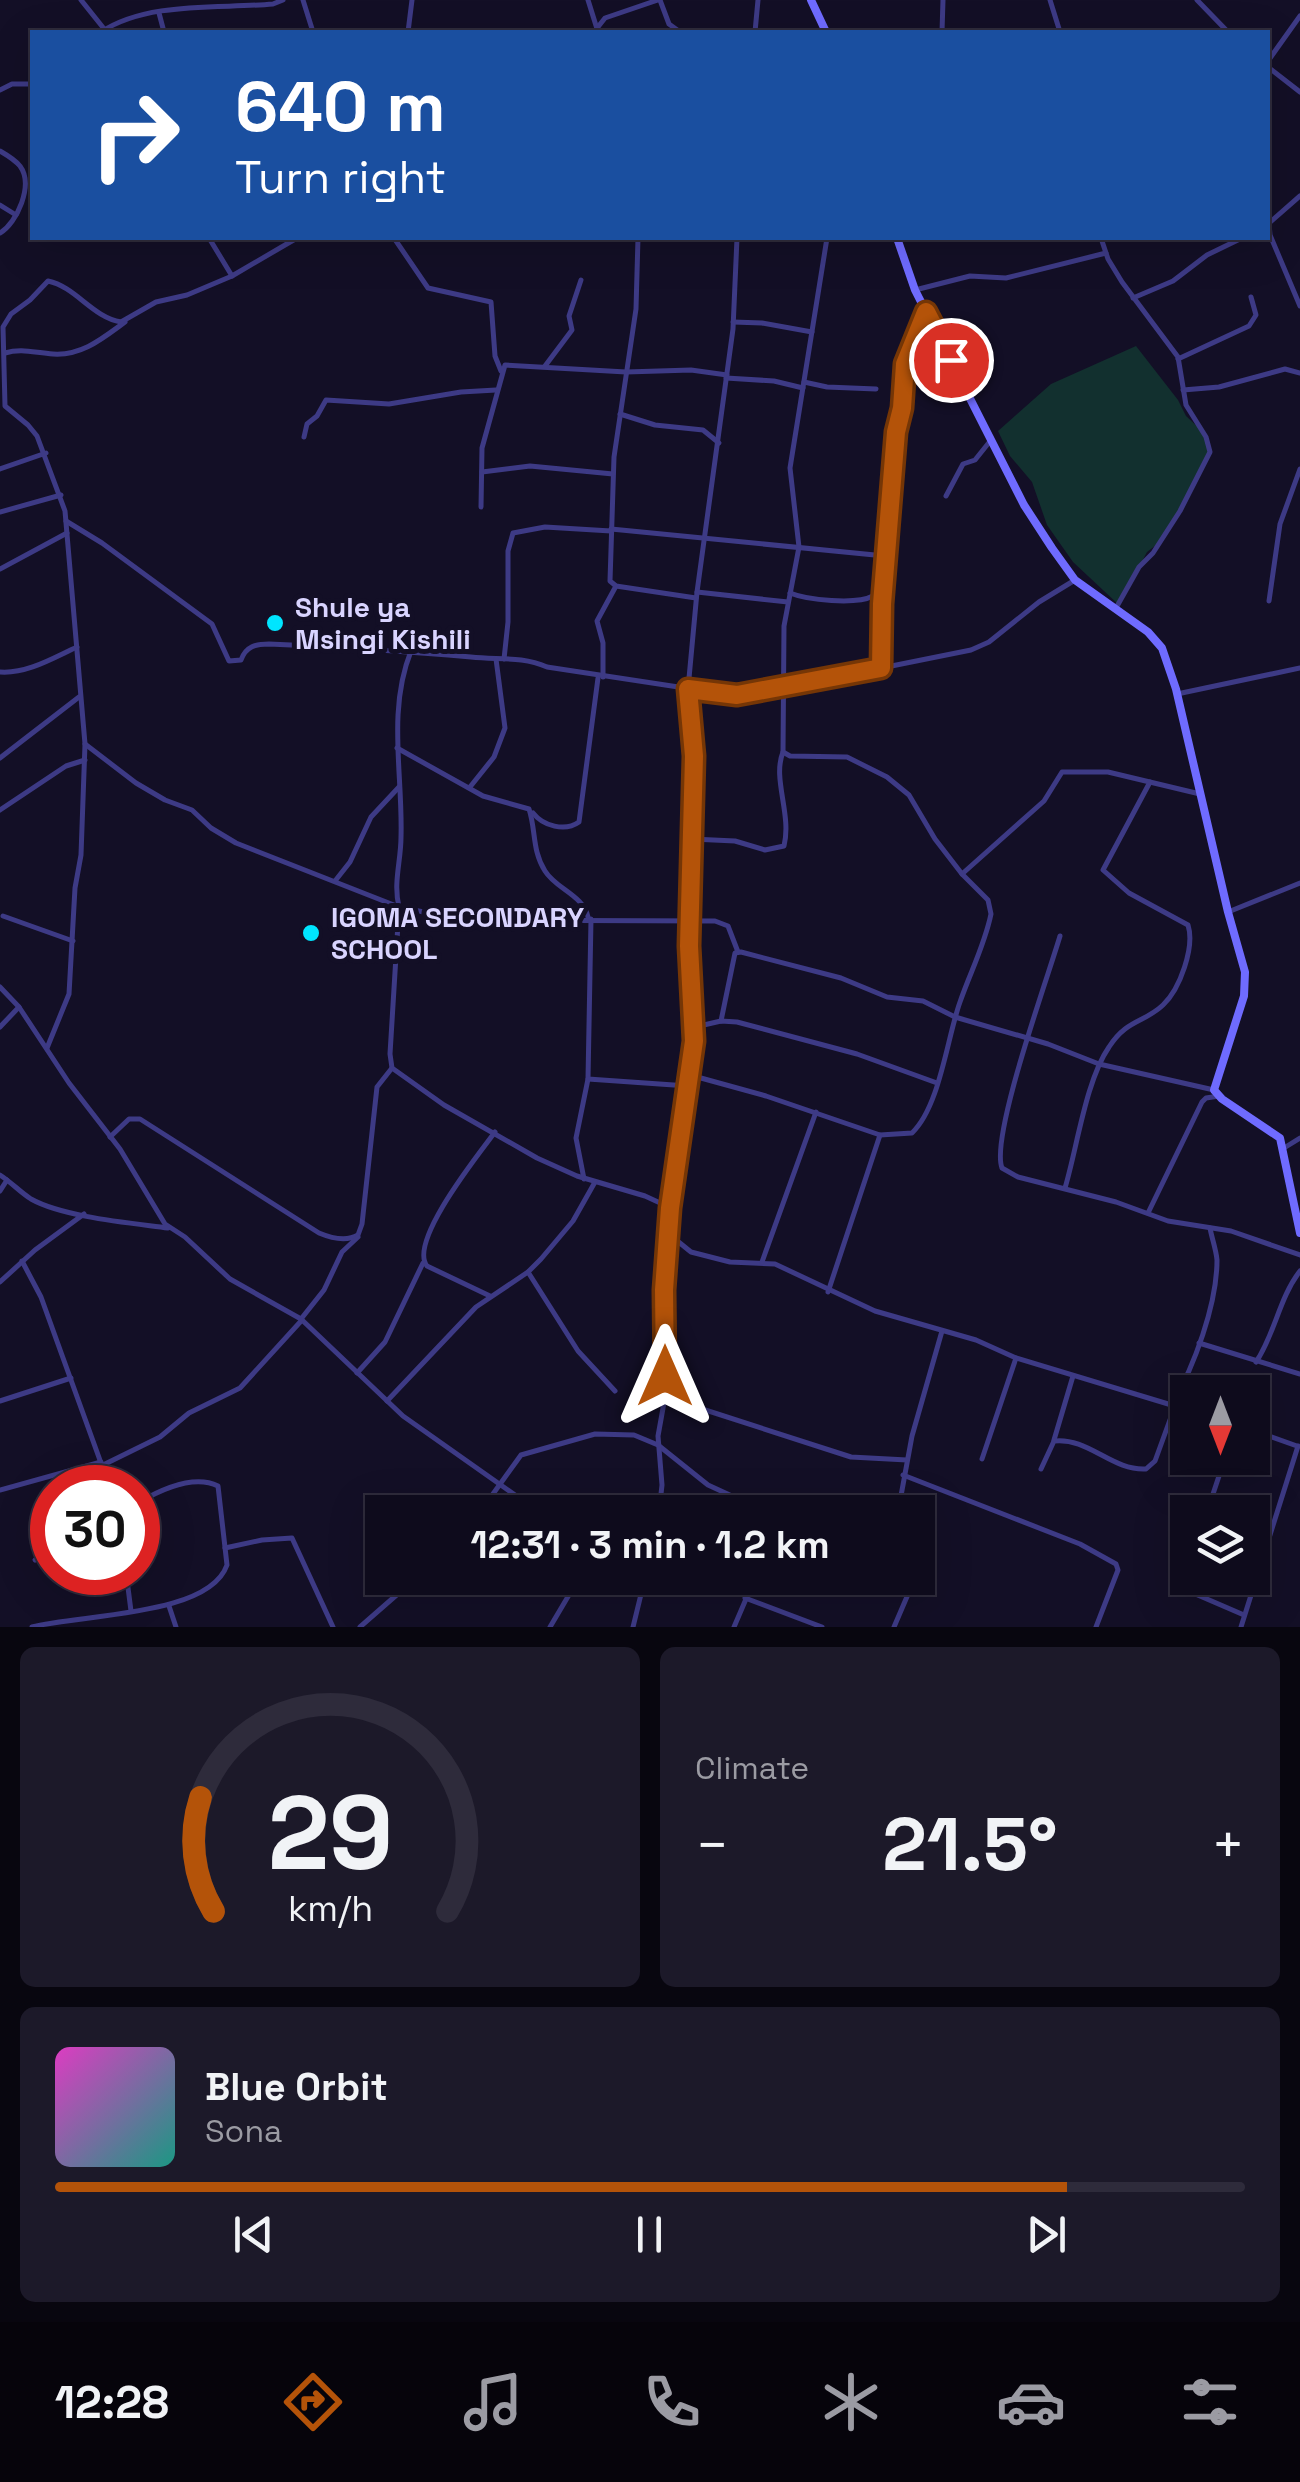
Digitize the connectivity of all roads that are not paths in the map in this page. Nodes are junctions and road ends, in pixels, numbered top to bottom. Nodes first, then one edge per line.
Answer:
1 (81, 0) edge
2 (191, 0) edge
3 (283, 0) edge
4 (304, 0) edge
5 (412, 0) edge
6 (588, 0) edge
7 (659, 0) edge
8 (758, 0) edge
9 (812, 0) edge
10 (943, 0) edge
11 (1050, 0) edge
12 (1197, 0) edge
13 (192, 10) junction
14 (159, 13) junction
15 (1300, 16) edge
16 (103, 30) edge
17 (107, 30) edge
18 (163, 30) edge
19 (312, 30) edge
20 (408, 30) edge
21 (596, 30) edge
22 (677, 30) edge
23 (755, 30) edge
24 (825, 30) edge
25 (942, 30) edge
26 (1059, 30) edge
27 (1226, 30) edge
28 (1270, 61) edge
29 (1270, 66) edge
30 (30, 84) edge
31 (0, 90) edge
32 (1300, 92) edge
33 (0, 151) edge
34 (1300, 196) edge
35 (0, 205) edge
36 (16, 215) junction
37 (1270, 222) edge
38 (0, 233) edge
39 (1270, 235) edge
40 (210, 240) edge
41 (294, 240) edge
42 (395, 240) edge
43 (638, 240) edge
44 (737, 240) edge
45 (828, 240) edge
46 (898, 240) edge
47 (1102, 240) edge
48 (1238, 240) edge
49 (1106, 254) junction
50 (232, 276) junction
51 (581, 280) dead end
52 (915, 290) junction
53 (1251, 297) dead end
54 (1133, 298) junction
55 (1300, 306) edge
56 (926, 312) junction
57 (128, 320) junction
58 (734, 322) junction
59 (812, 332) junction
60 (0, 336) edge
61 (4, 353) junction
62 (1178, 359) junction
63 (545, 366) junction
64 (501, 371) junction
65 (626, 372) junction
66 (1300, 372) edge
67 (727, 376) junction
68 (2, 379) edge
69 (804, 385) junction
70 (876, 389) dead end
71 (496, 390) junction
72 (1183, 390) junction
73 (3, 412) edge
74 (620, 414) junction
75 (304, 436) dead end
76 (992, 440) junction
77 (719, 443) junction
78 (46, 453) junction
79 (0, 468) edge
80 (1300, 469) edge
81 (482, 472) junction
82 (614, 474) junction
83 (61, 495) junction
84 (946, 496) dead end
85 (481, 506) dead end
86 (0, 512) edge
87 (66, 521) junction
88 (611, 530) junction
89 (66, 532) junction
90 (704, 539) junction
91 (799, 547) junction
92 (885, 556) junction
93 (0, 569) edge
94 (1075, 580) junction
95 (616, 586) junction
96 (790, 593) junction
97 (697, 595) junction
98 (1268, 601) dead end
99 (788, 602) junction
100 (882, 604) junction
101 (1116, 608) junction
102 (78, 647) junction
103 (411, 651) junction
104 (500, 659) junction
105 (881, 668) junction
106 (1300, 668) edge
107 (0, 672) edge
108 (600, 677) junction
109 (784, 687) junction
110 (688, 689) junction
111 (764, 690) junction
112 (1178, 694) junction
113 (79, 696) junction
114 (782, 700) junction
115 (85, 744) junction
116 (398, 748) junction
117 (783, 752) junction
118 (0, 758) edge
119 (85, 760) junction
120 (1150, 782) junction
121 (399, 787) junction
122 (470, 787) junction
123 (1200, 794) junction
124 (0, 810) edge
125 (531, 811) junction
126 (692, 839) junction
127 (962, 874) junction
128 (335, 881) junction
129 (1300, 883) edge
130 (399, 907) junction
131 (1228, 912) junction
132 (3, 916) dead end
133 (590, 918) junction
134 (690, 920) junction
135 (1060, 936) dead end
136 (73, 941) junction
137 (738, 952) junction
138 (0, 987) edge
139 (19, 1007) junction
140 (956, 1017) junction
141 (722, 1021) junction
142 (0, 1027) edge
143 (694, 1027) junction
144 (1028, 1040) junction
145 (46, 1048) junction
146 (1099, 1064) junction
147 (392, 1068) junction
148 (690, 1076) junction
149 (588, 1079) junction
150 (937, 1083) junction
151 (688, 1086) junction
152 (1216, 1093) junction
153 (816, 1112) junction
154 (495, 1132) junction
155 (880, 1135) junction
156 (110, 1138) junction
157 (1300, 1138) edge
158 (1284, 1148) junction
159 (0, 1175) edge
160 (584, 1179) junction
161 (7, 1180) junction
162 (595, 1182) junction
163 (1065, 1188) junction
164 (0, 1191) edge
165 (670, 1208) junction
166 (1148, 1212) junction
167 (84, 1214) junction
168 (1210, 1228) junction
169 (171, 1229) junction
170 (1300, 1232) edge
171 (670, 1234) junction
172 (358, 1235) junction
173 (1300, 1255) edge
174 (22, 1261) junction
175 (762, 1262) junction
176 (423, 1263) junction
177 (1300, 1271) edge
178 (528, 1272) junction
179 (0, 1282) edge
180 (828, 1292) junction
181 (492, 1296) junction
182 (301, 1319) junction
183 (942, 1331) junction
184 (1199, 1343) junction
185 (1016, 1358) junction
186 (1256, 1362) junction
187 (358, 1373) junction
188 (1300, 1374) edge
189 (1186, 1375) edge
190 (1073, 1376) junction
191 (71, 1378) junction
192 (616, 1391) dead end
193 (665, 1396) junction
194 (0, 1400) edge
195 (387, 1402) junction
196 (1170, 1404) edge
197 (1170, 1417) edge
198 (1270, 1436) edge
199 (1054, 1441) junction
200 (658, 1446) junction
201 (1299, 1446) edge
202 (982, 1459) dead end
203 (907, 1460) junction
204 (102, 1463) junction
205 (1041, 1468) dead end
206 (904, 1475) junction
207 (500, 1485) junction
208 (0, 1490) edge
209 (160, 1493) edge
210 (493, 1495) edge
211 (514, 1495) edge
212 (661, 1495) edge
213 (730, 1495) edge
214 (901, 1495) edge
215 (225, 1548) junction
216 (130, 1595) edge
217 (397, 1595) edge
218 (569, 1595) edge
219 (641, 1595) edge
220 (747, 1595) edge
221 (908, 1595) edge
222 (1197, 1595) edge
223 (745, 1598) junction
224 (168, 1606) junction
225 (132, 1611) junction
226 (1244, 1616) junction
227 (32, 1627) edge
228 (176, 1627) edge
229 (333, 1627) edge
230 (360, 1627) edge
231 (550, 1627) edge
232 (633, 1627) edge
233 (734, 1627) edge
234 (822, 1627) edge
235 (894, 1627) edge
236 (1096, 1627) edge
237 (1241, 1627) edge

1 - 16 street
2 - 13 street
3 - 13 street
4 - 19 street
5 - 20 street
6 - 21 street
7 - 21 street
7 - 22 street
8 - 23 street
9 - 24 main road
10 - 25 street
11 - 26 street
12 - 27 street
13 - 14 street
14 - 17 street
14 - 18 street
15 - 28 street
29 - 32 street
30 - 31 street
33 - 36 street
34 - 37 street
35 - 36 street
36 - 38 street
39 - 55 street
40 - 50 street
41 - 50 street
42 - 64 street
43 - 65 street
44 - 58 street
45 - 59 street
46 - 52 main road
47 - 49 street
48 - 54 street
49 - 52 street
49 - 54 street
50 - 57 street
51 - 63 street
52 - 56 main road
53 - 62 street
54 - 62 street
56 - 76 main road
56 - 92 street
57 - 60 street
57 - 61 street
58 - 59 street
58 - 67 street
59 - 69 street
60 - 61 street
61 - 68 street
62 - 72 street
63 - 64 street
63 - 65 street
64 - 71 street
65 - 67 street
65 - 74 street
66 - 72 street
67 - 69 street
67 - 77 street
68 - 73 street
69 - 70 street
69 - 91 street
71 - 75 street
71 - 81 street
72 - 101 street
73 - 78 street
74 - 77 street
74 - 82 street
76 - 84 street
76 - 94 main road
77 - 90 street
78 - 79 street
78 - 83 street
80 - 98 street
81 - 82 street
81 - 85 street
82 - 88 street
83 - 86 street
83 - 87 street
87 - 89 street
87 - 103 street
88 - 90 street
88 - 95 street
88 - 104 street
89 - 93 street
89 - 102 street
90 - 91 street
90 - 97 street
91 - 92 street
91 - 96 street
92 - 100 street
94 - 101 main road
94 - 105 street
95 - 97 street
95 - 108 street
96 - 99 street
96 - 100 street
97 - 99 street
97 - 110 street
99 - 109 street
100 - 105 street
101 - 112 main road
102 - 107 street
102 - 113 street
103 - 104 street
103 - 116 street
104 - 108 street
104 - 122 street
105 - 109 street
106 - 112 street
108 - 110 street
108 - 125 street
109 - 111 street
109 - 114 street
110 - 111 street
110 - 126 street
111 - 114 street
112 - 123 main road
113 - 115 street
113 - 118 street
114 - 117 street
115 - 119 street
115 - 128 street
116 - 121 street
116 - 122 street
117 - 126 street
117 - 127 street
119 - 124 street
119 - 136 street
120 - 123 street
120 - 127 street
120 - 146 street
121 - 128 street
121 - 130 street
122 - 125 street
123 - 131 main road
125 - 133 street
126 - 134 street
127 - 140 street
128 - 130 street
129 - 131 street
130 - 133 street
130 - 147 street
131 - 152 main road
132 - 136 street
133 - 134 street
133 - 149 street
134 - 137 street
134 - 143 street
135 - 144 street
136 - 145 street
137 - 140 street
137 - 141 street
138 - 139 street
139 - 142 street
139 - 145 street
140 - 144 street
140 - 150 street
141 - 143 street
141 - 150 street
143 - 148 street
144 - 146 street
144 - 163 street
145 - 156 street
146 - 152 street
146 - 163 street
147 - 154 street
147 - 172 street
148 - 151 street
148 - 153 street
149 - 151 street
149 - 160 street
150 - 155 street
151 - 165 street
152 - 158 main road
152 - 166 street
153 - 155 street
153 - 175 street
154 - 160 street
154 - 176 street
155 - 180 street
156 - 169 street
156 - 172 street
157 - 158 street
158 - 170 main road
159 - 161 street
160 - 162 street
161 - 164 street
161 - 167 street
162 - 165 street
162 - 178 street
163 - 166 street
165 - 171 street
166 - 168 street
167 - 169 street
167 - 174 street
168 - 173 street
168 - 184 street
169 - 182 street
171 - 175 street
171 - 193 street
172 - 182 street
174 - 179 street
174 - 191 street
175 - 180 street
176 - 181 street
176 - 187 street
177 - 186 street
178 - 181 street
178 - 192 street
180 - 183 street
181 - 195 street
182 - 187 street
182 - 204 street
183 - 185 street
183 - 203 street
184 - 186 street
184 - 189 street
185 - 190 street
185 - 202 street
186 - 188 street
187 - 195 street
190 - 196 street
190 - 199 street
191 - 194 street
191 - 204 street
193 - 200 street
193 - 203 street
195 - 207 street
197 - 199 street
198 - 201 street
199 - 205 street
200 - 207 street
200 - 212 street
200 - 213 street
201 - 226 street
203 - 206 street
204 - 208 street
206 - 214 street
206 - 236 street
207 - 210 street
207 - 211 street
209 - 215 street
215 - 224 street
215 - 229 street
216 - 225 street
217 - 230 street
218 - 231 street
219 - 232 street
220 - 223 street
221 - 235 street
222 - 226 street
223 - 233 street
223 - 234 street
224 - 225 street
224 - 228 street
225 - 227 street
226 - 237 street

